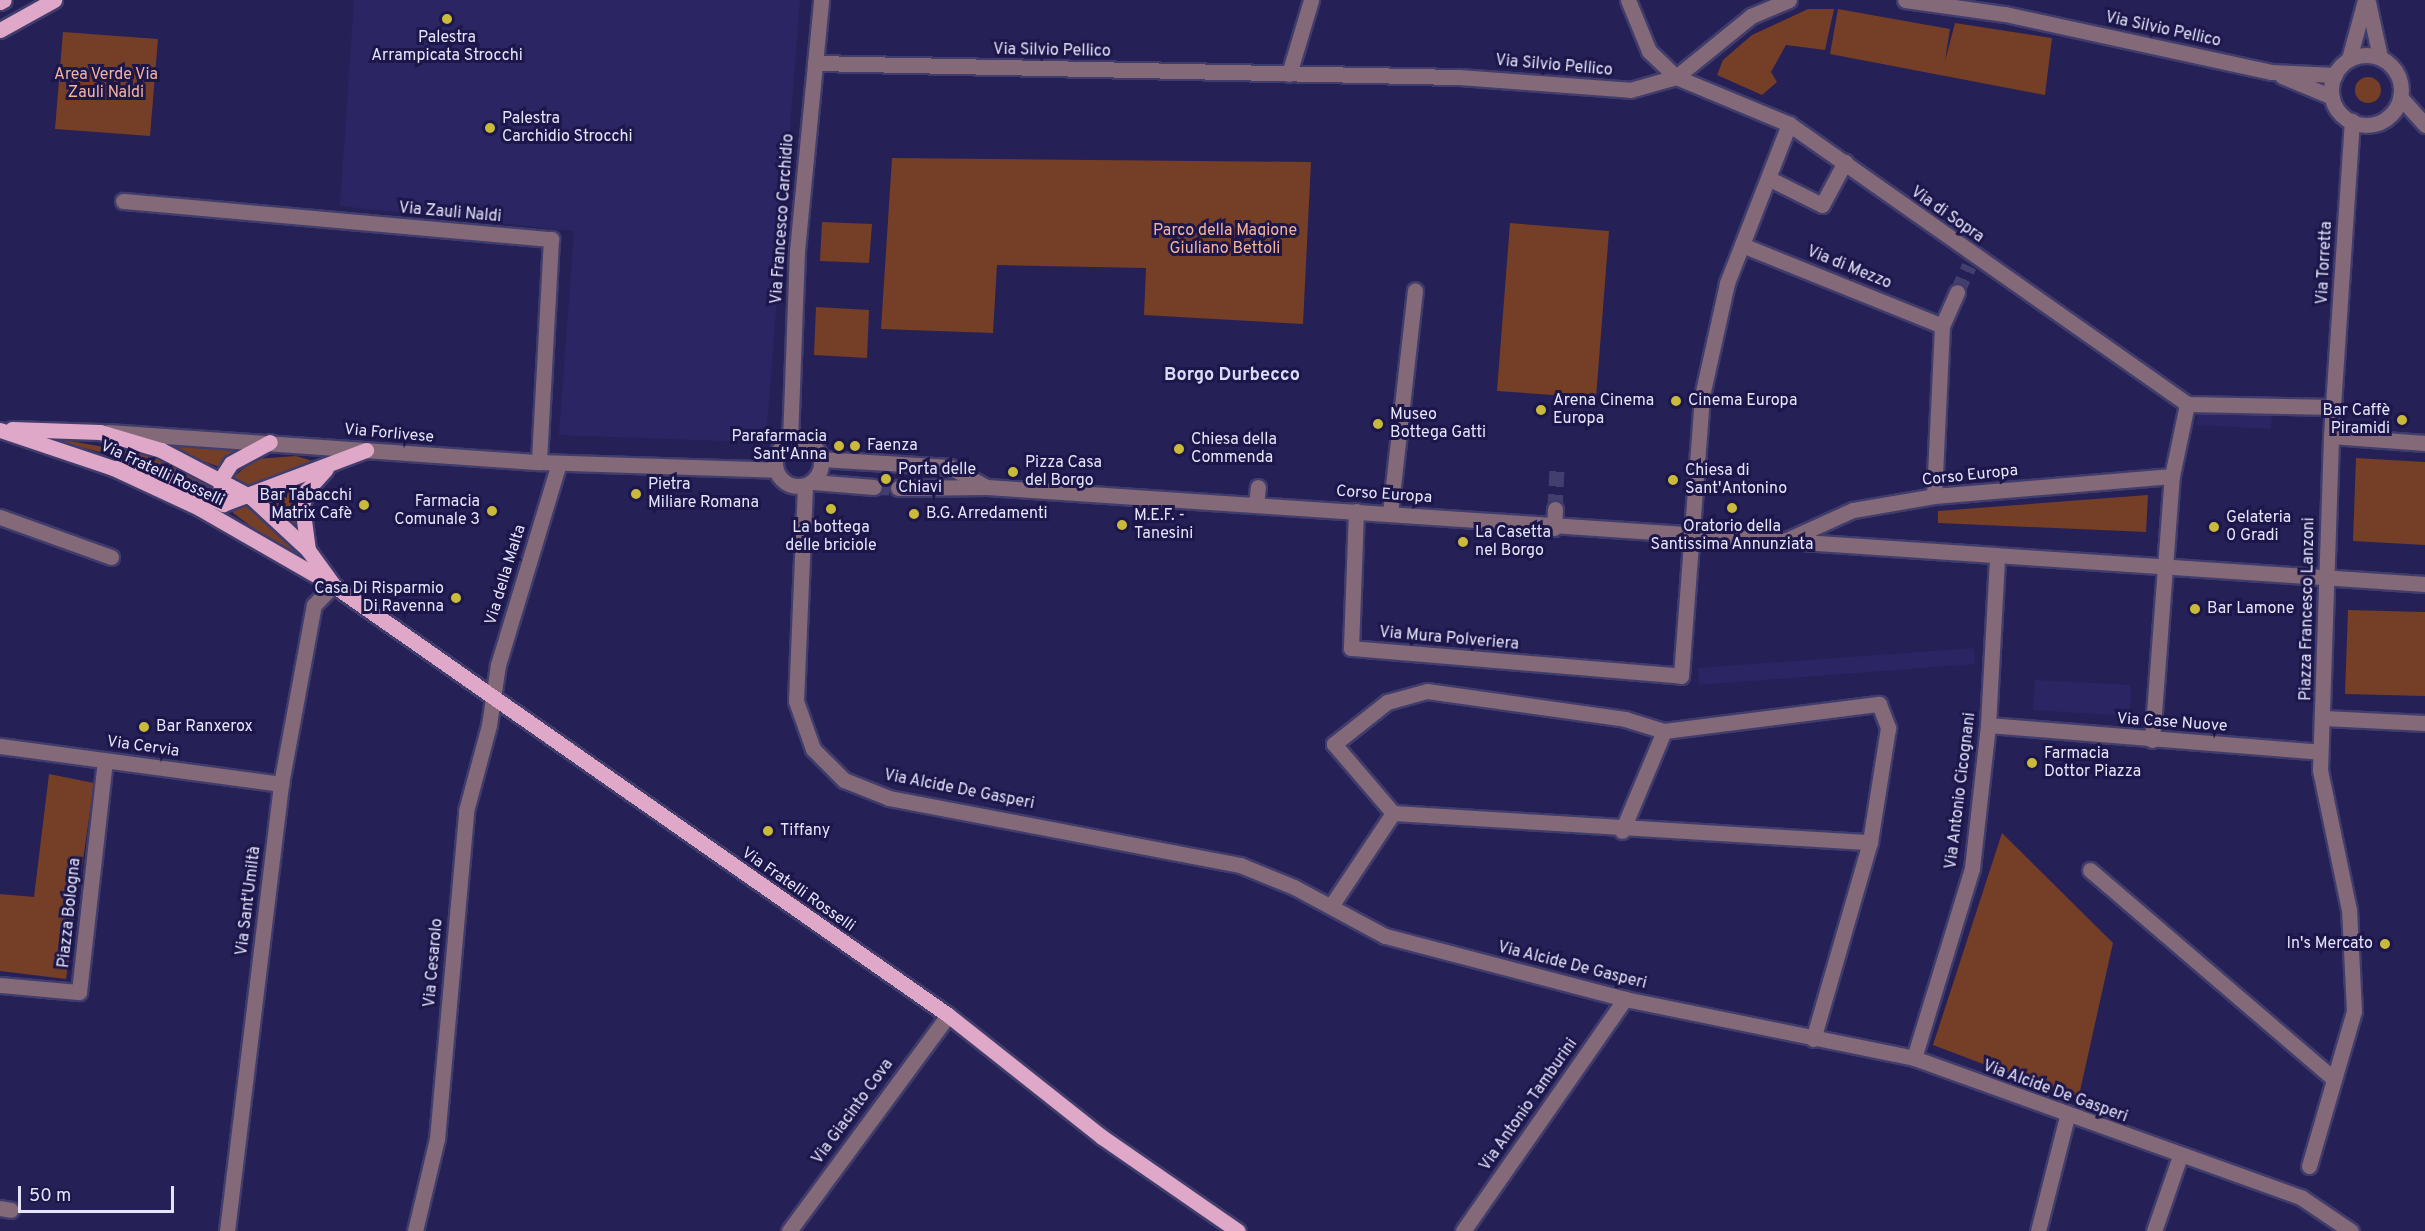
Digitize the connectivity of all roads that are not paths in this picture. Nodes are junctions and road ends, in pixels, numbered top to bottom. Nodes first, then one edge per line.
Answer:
1 (54, 0) edge
2 (821, 0) edge
3 (1311, 0) edge
4 (1628, 0) edge
5 (1789, 0) edge
6 (1905, 0) edge
7 (2367, 0) edge
8 (0, 30) edge
9 (2380, 57) junction
10 (2349, 59) junction
11 (815, 63) junction
12 (2271, 72) junction
13 (1289, 74) junction
14 (2335, 75) junction
15 (1676, 77) junction
16 (2332, 97) junction
17 (2400, 97) junction
18 (2352, 121) junction
19 (1789, 124) junction
20 (2425, 125) edge
21 (1845, 162) junction
22 (1768, 178) junction
23 (123, 201) dead end
24 (1742, 245) junction
25 (1415, 290) dead end
26 (1958, 292) tunnel mouth
27 (1942, 326) junction
28 (2187, 404) junction
29 (2334, 407) junction
30 (0, 429) edge
31 (100, 432) junction
32 (2331, 436) junction
33 (790, 441) junction
34 (270, 442) junction
35 (2425, 443) edge
36 (366, 450) junction
37 (821, 459) junction
38 (539, 462) junction
39 (559, 463) junction
40 (332, 464) junction
41 (113, 468) junction
42 (776, 470) junction
43 (2172, 476) junction
44 (220, 480) junction
45 (809, 484) junction
46 (874, 487) tunnel mouth
47 (987, 487) junction
48 (898, 488) tunnel mouth
49 (1258, 488) dead end
50 (251, 496) junction
51 (1934, 496) junction
52 (223, 504) junction
53 (1256, 505) junction
54 (1555, 509) tunnel mouth
55 (1356, 511) junction
56 (1390, 513) junction
57 (0, 517) edge
58 (232, 528) junction
59 (1554, 528) junction
60 (1694, 538) junction
61 (1779, 543) junction
62 (308, 550) junction
63 (111, 557) dead end
64 (1997, 558) junction
65 (2165, 568) junction
66 (2330, 580) junction
67 (2425, 584) edge
68 (333, 585) junction
69 (492, 698) junction
70 (2324, 718) junction
71 (2425, 723) edge
72 (1988, 725) junction
73 (1664, 731) junction
74 (2152, 740) junction
75 (0, 746) edge
76 (2320, 752) junction
77 (105, 760) junction
78 (281, 784) junction
79 (1393, 813) junction
80 (1623, 831) junction
81 (1870, 842) junction
82 (2090, 870) dead end
83 (1331, 906) junction
84 (0, 986) edge
85 (1624, 999) junction
86 (948, 1015) junction
87 (1813, 1039) junction
88 (1914, 1058) junction
89 (2333, 1078) junction
90 (2067, 1116) junction
91 (2180, 1156) junction
92 (2309, 1166) dead end
93 (227, 1231) edge
94 (415, 1231) edge
95 (789, 1231) edge
96 (1238, 1231) edge
97 (1463, 1231) edge
98 (2038, 1231) edge
99 (2154, 1231) edge
100 (2350, 1231) edge

1 - 8 main road
2 - 11 street, Via Francesco Carchidio
3 - 13 street
4 - 15 street
5 - 15 street, Via Silvio Pellico
6 - 12 street, Via Silvio Pellico
7 - 9 street
7 - 10 street
9 - 10 street
9 - 17 street
10 - 14 street
11 - 13 street, Via Silvio Pellico
11 - 33 street, Via Francesco Carchidio
12 - 14 street, Via Silvio Pellico
12 - 16 street, Via Silvio Pellico
13 - 15 street, Via Silvio Pellico
14 - 16 street
15 - 19 street, Via di Sopra
16 - 18 street
17 - 18 street
17 - 20 street
18 - 29 street, Via Torretta
19 - 21 street, Via di Sopra
19 - 22 street
21 - 22 street
21 - 28 street, Via di Sopra
22 - 24 street
23 - 38 street, Via Zauli Naldi
24 - 27 street, Via di Mezzo
24 - 60 street
25 - 56 street
26 - 27 street
27 - 51 street
28 - 29 street
28 - 43 street
29 - 32 street, Piazza Francesco Lanzoni
30 - 31 main road, Via Forlivese
30 - 41 main road, Via Fratelli Rosselli
31 - 34 street, Via Forlivese
31 - 44 main road, Via Fratelli Rosselli
32 - 35 street
32 - 66 street, Piazza Francesco Lanzoni
33 - 37 street
33 - 42 street
34 - 36 street, Via Forlivese
34 - 44 main road
36 - 38 street, Via Forlivese
36 - 40 main road
37 - 45 street
37 - 47 street, Corso Europa
38 - 39 street, Via Forlivese
39 - 42 street, Via Forlivese
39 - 69 street, Via della Malta
40 - 50 main road
40 - 62 main road
41 - 52 main road
41 - 58 main road, Via Fratelli Rosselli
42 - 45 street
43 - 51 street, Corso Europa
43 - 65 street
44 - 50 main road, Via Fratelli Rosselli
44 - 52 main road
45 - 46 street
45 - 83 street, Via Alcide De Gasperi
47 - 48 street, Corso Europa
47 - 53 street, Corso Europa
49 - 53 street
50 - 52 main road
50 - 62 main road, Via Fratelli Rosselli
51 - 61 street, Corso Europa
52 - 58 main road
53 - 55 street, Corso Europa
54 - 59 street
55 - 56 street, Corso Europa
55 - 60 street, Via Mura Polveriera
56 - 59 street, Corso Europa
57 - 63 street
58 - 68 main road, Via Fratelli Rosselli
59 - 60 street, Corso Europa
60 - 61 street, Corso Europa
61 - 64 street, Corso Europa
62 - 68 main road, Via Fratelli Rosselli
64 - 65 street, Corso Europa
64 - 72 street, Via Antonio Cicognani
65 - 66 street, Corso Europa
65 - 74 street
66 - 67 street, Corso Europa
66 - 70 street, Piazza Francesco Lanzoni
68 - 69 main road, Via Fratelli Rosselli
68 - 78 street, Via Sant'Umiltà
69 - 86 main road, Via Fratelli Rosselli
69 - 94 street, Via Cesarolo
70 - 71 street, Piazza Francesco Lanzoni
70 - 76 street
72 - 74 street, Via Case Nuove
72 - 88 street, Via Antonio Cicognani
73 - 79 street
73 - 80 street
73 - 81 street
74 - 76 street, Via Case Nuove
75 - 77 street, Via Cervia
76 - 89 street
77 - 78 street, Via Cervia
77 - 84 street, Piazza Bologna
78 - 93 street, Via Sant'Umiltà
79 - 80 street
79 - 83 street
80 - 81 street
81 - 87 street
82 - 89 street
83 - 85 street, Via Alcide De Gasperi
85 - 87 street, Via Alcide De Gasperi
85 - 97 street, Via Antonio Tamburini
86 - 95 street, Via Giacinto Cova
86 - 96 main road, Via Fratelli Rosselli
87 - 88 street, Via Alcide De Gasperi
88 - 90 street, Via Alcide De Gasperi
89 - 92 street
90 - 91 street, Via Alcide De Gasperi
90 - 98 street
91 - 99 street
91 - 100 street, Via Alcide De Gasperi

